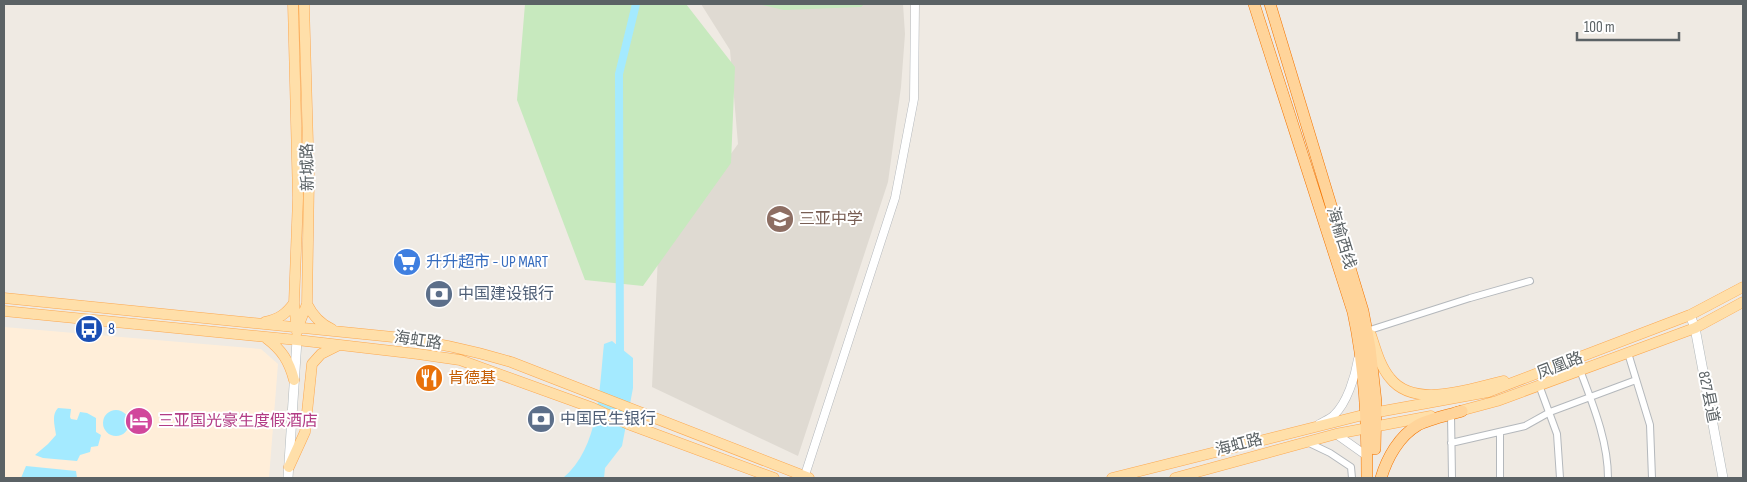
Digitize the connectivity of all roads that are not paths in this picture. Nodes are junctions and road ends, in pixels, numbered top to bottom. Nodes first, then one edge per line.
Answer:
1 (293, 4) edge
2 (304, 4) edge
3 (915, 4) edge
4 (1254, 4) edge
5 (1270, 4) edge
6 (1530, 281) dead end
7 (1743, 287) edge
8 (4, 298) edge
9 (1743, 302) edge
10 (294, 303) junction
11 (307, 304) junction
12 (1363, 311) junction
13 (4, 312) edge
14 (1690, 316) junction
15 (258, 324) junction
16 (298, 328) junction
17 (1695, 328) junction
18 (1370, 330) junction
19 (337, 332) junction
20 (265, 338) junction
21 (297, 340) junction
22 (339, 345) junction
23 (1360, 345) junction
24 (1628, 353) junction
25 (1580, 370) junction
26 (1544, 372) junction
27 (294, 380) junction
28 (1636, 380) junction
29 (1539, 385) junction
30 (1590, 396) junction
31 (1462, 411) junction
32 (1550, 412) junction
33 (1371, 413) junction
34 (1450, 415) junction
35 (1316, 426) junction
36 (1370, 431) junction
37 (1500, 432) junction
38 (1336, 434) junction
39 (1307, 442) junction
40 (1451, 443) junction
41 (1367, 456) junction
42 (289, 467) junction
43 (288, 478) edge
44 (774, 478) edge
45 (806, 478) edge
46 (1112, 478) edge
47 (1175, 478) edge
48 (1352, 478) edge
49 (1367, 478) edge
50 (1374, 478) edge
51 (1381, 478) edge
52 (1452, 478) edge
53 (1500, 478) edge
54 (1560, 478) edge
55 (1608, 478) edge
56 (1652, 478) edge
57 (1723, 478) edge

1 - 10 main road, 新城路
2 - 11 main road, 新城路
3 - 45 street
4 - 23 highway, 海榆西线
5 - 12 highway, 海榆西线
6 - 18 street
7 - 14 main road, 凤凰路
8 - 15 main road, 海虹路
9 - 17 main road, 凤凰路
10 - 15 main road
10 - 16 main road, 新城路
11 - 16 main road, 新城路
11 - 19 main road
12 - 18 main road
12 - 33 highway, 海榆西线
13 - 20 main road, 海虹路
14 - 17 main road, 827县道
14 - 26 main road, 凤凰路
15 - 16 main road, 海虹路
16 - 19 main road, 海虹路
16 - 21 main road, 新城路
17 - 24 main road, 凤凰路
17 - 57 main road, 827县道
18 - 26 main road
19 - 45 main road, 海虹路
20 - 21 main road, 海虹路
20 - 27 main road
21 - 22 main road, 海虹路
21 - 27 main road
22 - 42 main road
22 - 44 main road, 海虹路
23 - 33 highway, 海榆西线
23 - 35 street
24 - 25 main road, 凤凰路
24 - 28 street
25 - 29 main road, 凤凰路
25 - 30 street
26 - 33 main road, 凤凰路
27 - 42 main road
28 - 30 street
28 - 56 street
29 - 31 main road, 凤凰路
29 - 32 street
30 - 32 street
30 - 55 street
31 - 34 highway, 凤凰路
31 - 36 main road, 凤凰路
32 - 37 street
32 - 54 street
33 - 35 main road, 海虹路
33 - 36 highway, 海榆西线
34 - 40 street
34 - 51 highway, 凤凰路
35 - 46 main road, 海虹路
36 - 38 main road, 海虹路
36 - 41 highway
36 - 50 highway, 海榆西线
37 - 40 street
37 - 53 street
38 - 39 main road, 海虹路
38 - 41 street
39 - 47 main road, 海虹路
39 - 48 street
40 - 52 street
41 - 49 highway
42 - 43 main road

